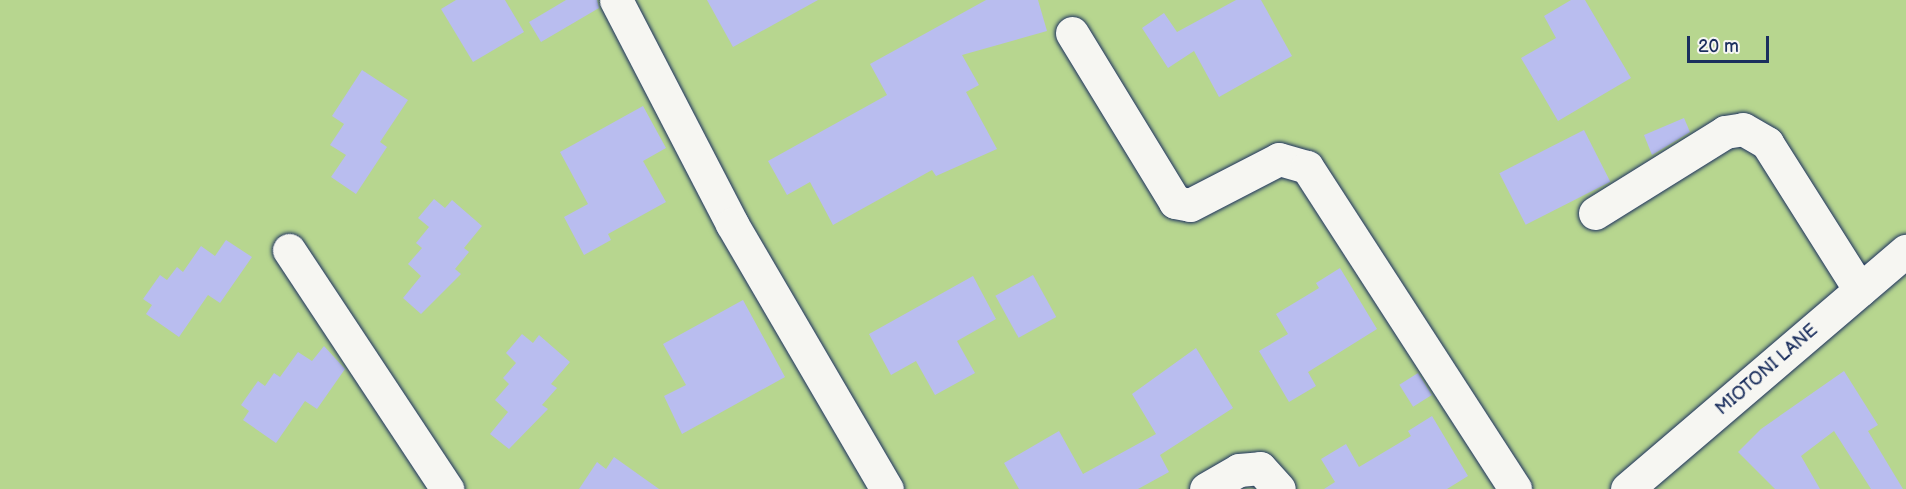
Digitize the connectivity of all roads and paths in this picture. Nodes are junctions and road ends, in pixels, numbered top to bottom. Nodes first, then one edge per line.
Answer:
1 (616, 0) edge
2 (1072, 33) dead end
3 (1596, 213) dead end
4 (289, 250) dead end
5 (1906, 251) edge
6 (1860, 290) junction
7 (447, 489) edge
8 (888, 489) edge
9 (1206, 489) edge
10 (1279, 489) edge
11 (1515, 489) edge
12 (1627, 489) edge

1 - 8 street
2 - 11 street
3 - 6 street
4 - 7 street
5 - 6 street, MIOTONI LANE
6 - 12 street, MIOTONI LANE
9 - 10 street

